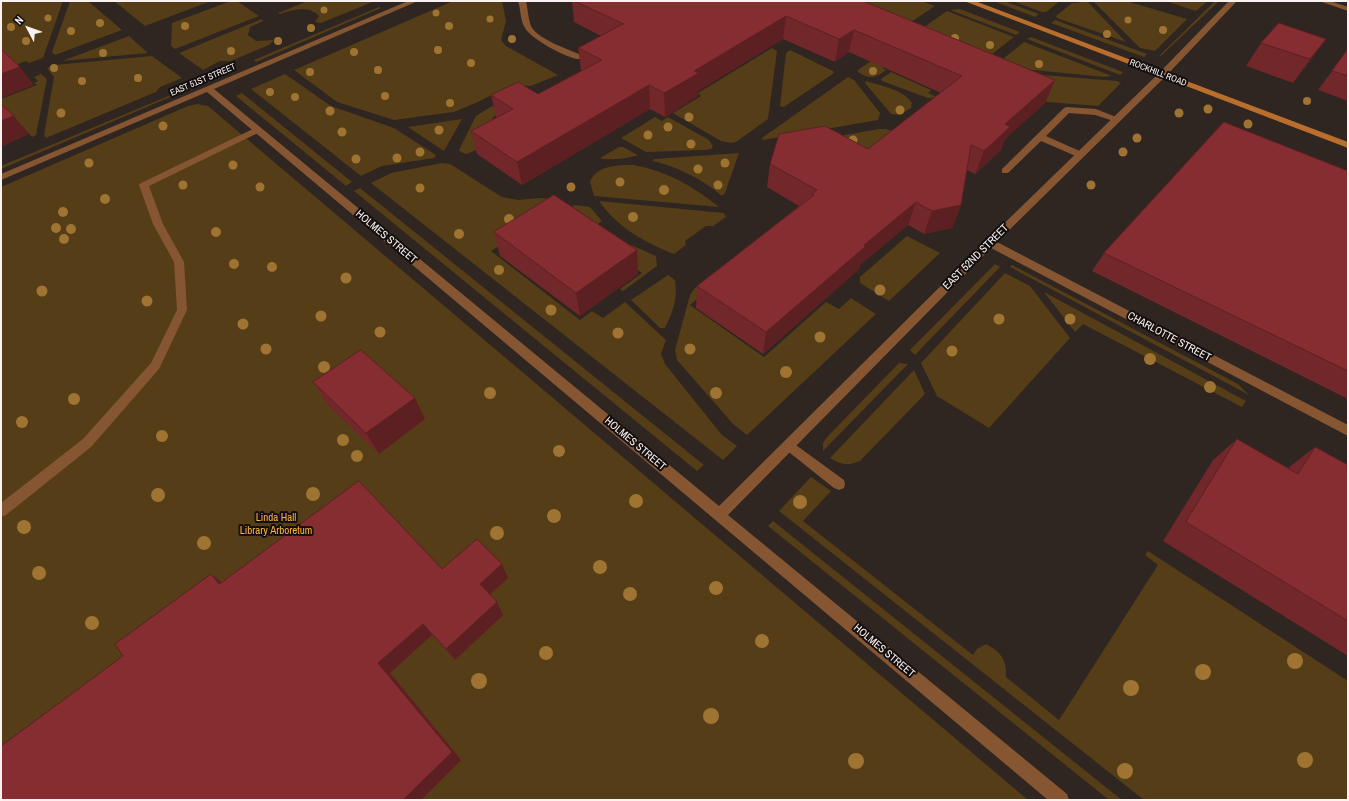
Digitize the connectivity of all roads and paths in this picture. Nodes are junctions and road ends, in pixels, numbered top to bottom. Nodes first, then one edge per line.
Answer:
1 (414, 1) edge
2 (522, 1) edge
3 (968, 1) edge
4 (1233, 1) edge
5 (1323, 1) edge
6 (1348, 9) edge
7 (578, 57) dead end
8 (1162, 75) junction
9 (208, 89) junction
10 (1117, 119) junction
11 (257, 130) junction
12 (1040, 137) junction
13 (1348, 145) edge
14 (1081, 155) junction
15 (1004, 171) dead end
16 (1, 178) edge
17 (990, 243) junction
18 (1348, 431) edge
19 (789, 445) junction
20 (839, 484) dead end
21 (1, 511) edge
22 (720, 514) junction
23 (1061, 800) edge

1 - 9 street, EAST 51ST STREET
2 - 7 street
3 - 8 main road, ROCKHILL ROAD
4 - 8 street, EAST 52ND STREET
5 - 6 street
8 - 10 street, EAST 52ND STREET
8 - 13 main road, ROCKHILL ROAD
9 - 11 street, HOLMES STREET
9 - 16 street, EAST 51ST STREET
10 - 12 street
10 - 14 street, EAST 52ND STREET
11 - 21 street
11 - 22 street, HOLMES STREET
12 - 14 street
12 - 15 street
14 - 17 street, EAST 52ND STREET
17 - 18 street, CHARLOTTE STREET
17 - 19 street, EAST 52ND STREET
19 - 20 street
19 - 22 street, EAST 52ND STREET
22 - 23 street, HOLMES STREET

